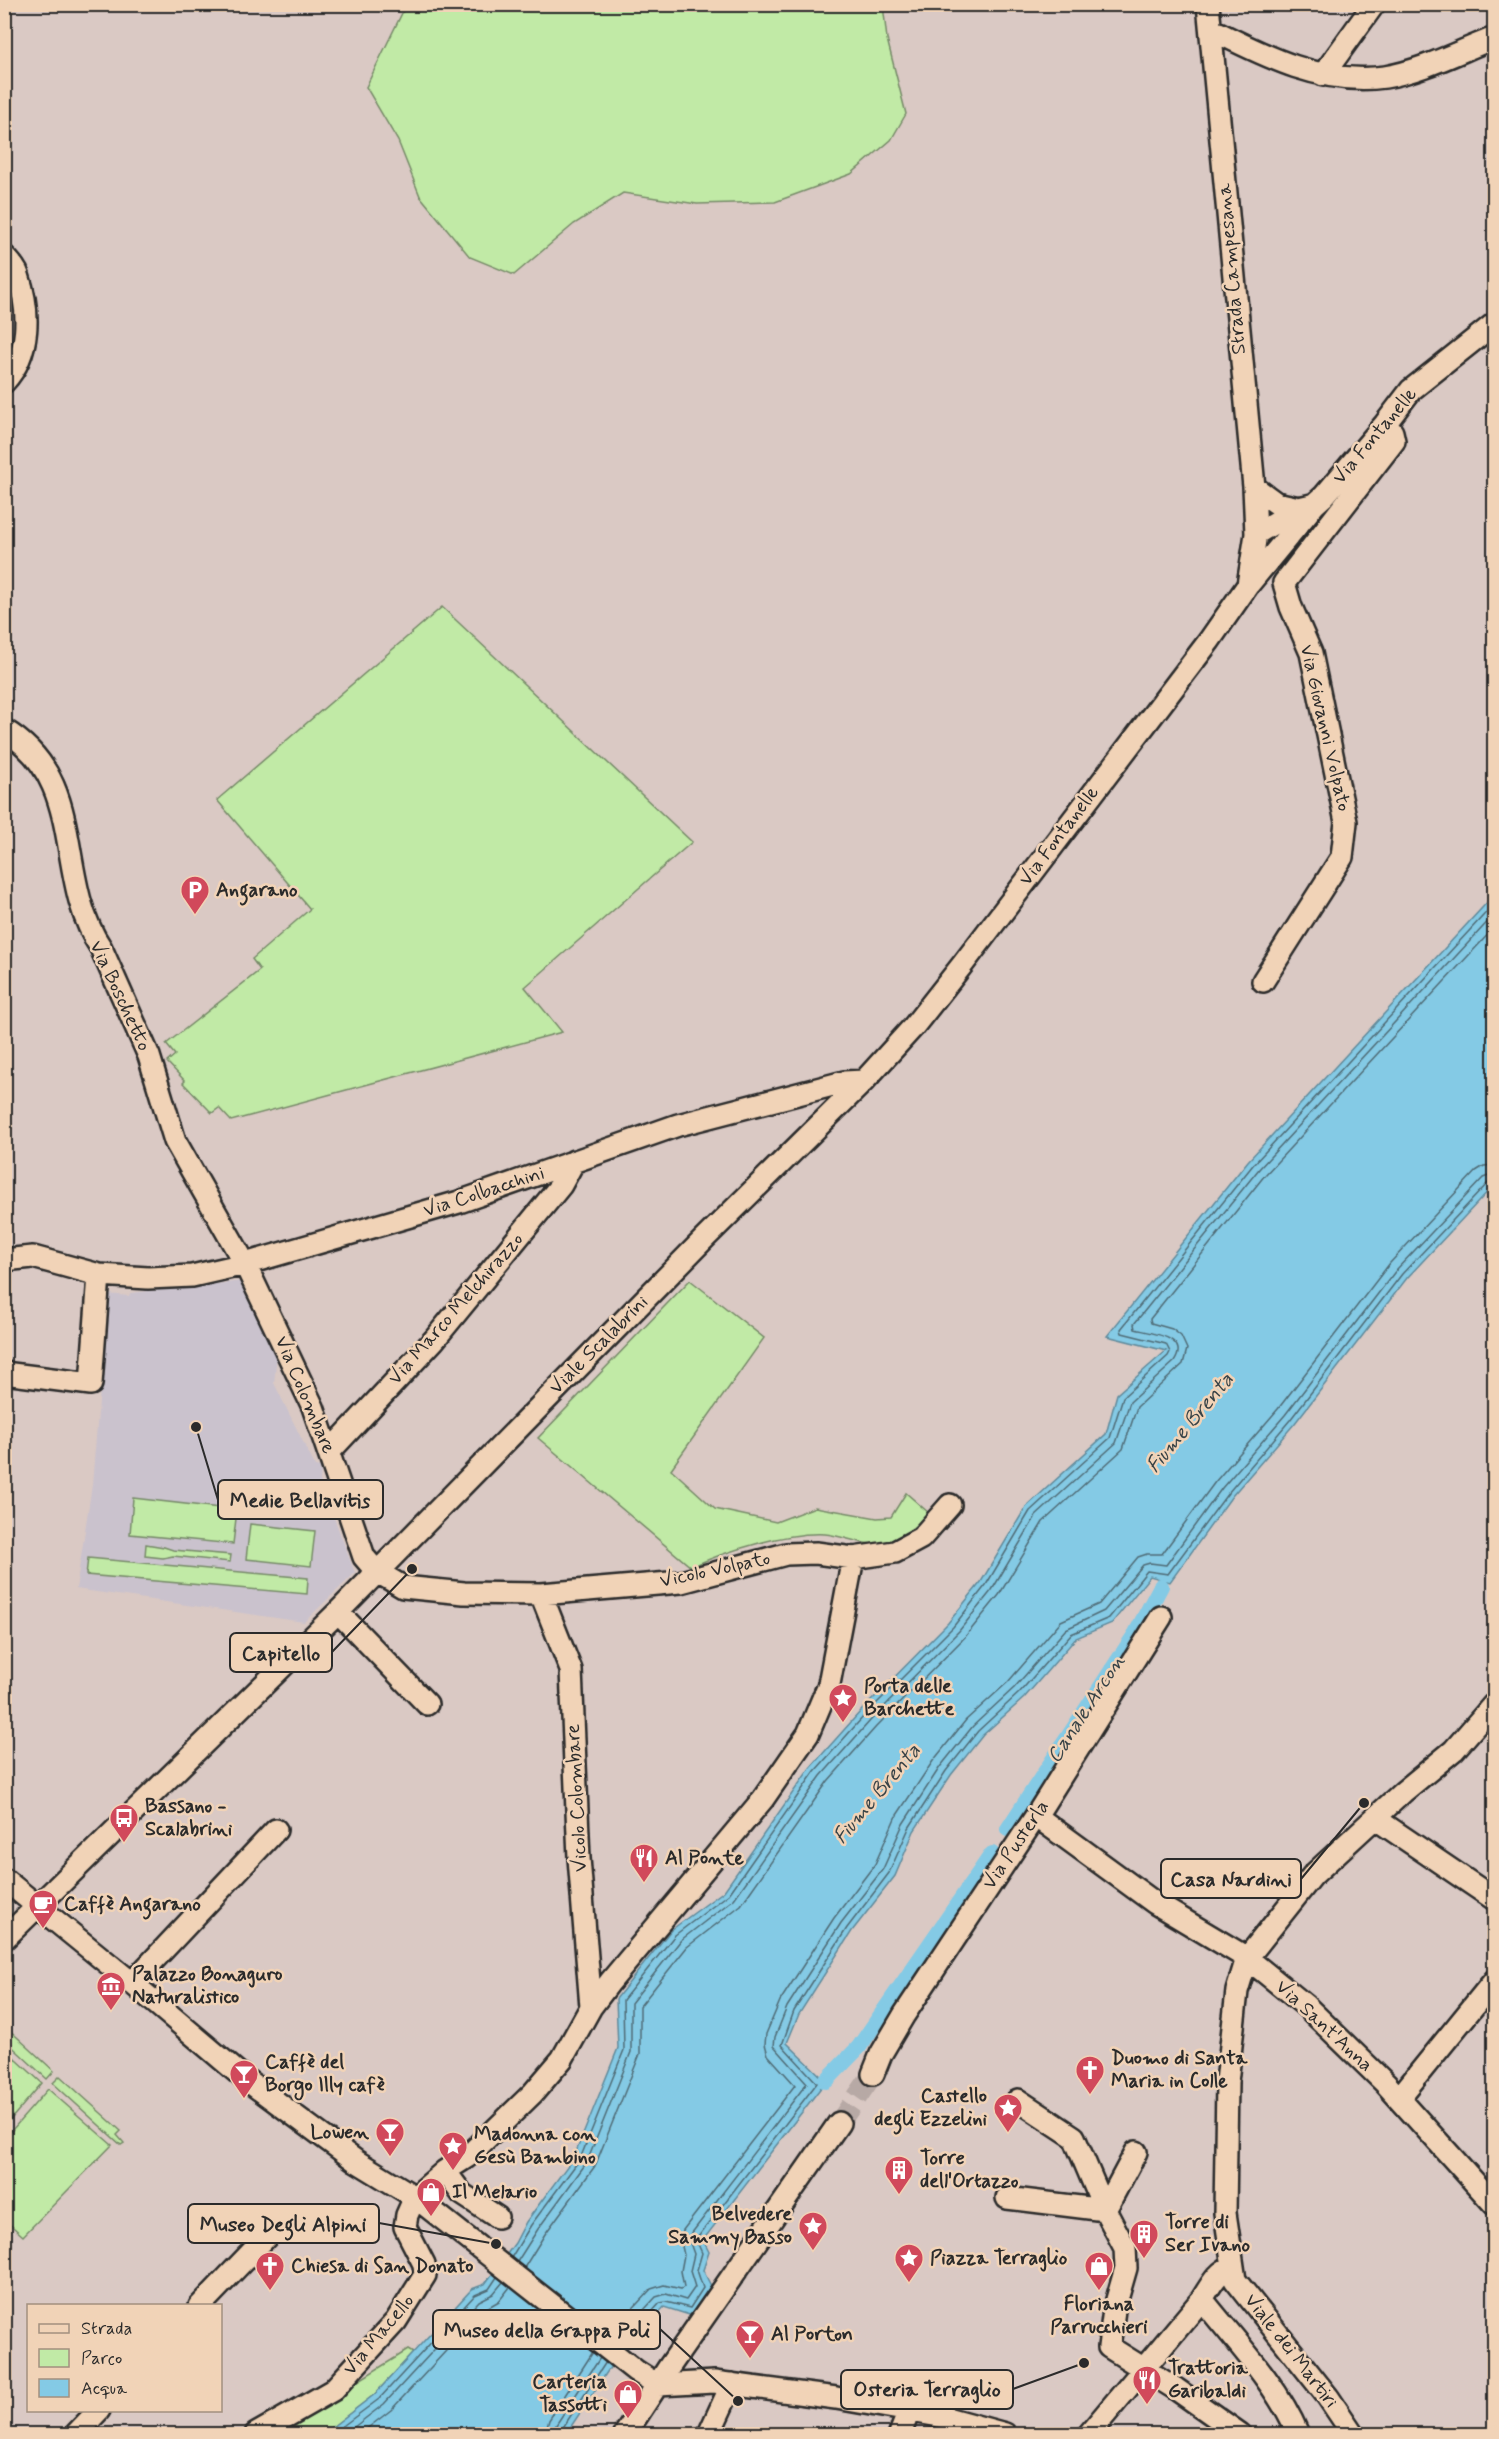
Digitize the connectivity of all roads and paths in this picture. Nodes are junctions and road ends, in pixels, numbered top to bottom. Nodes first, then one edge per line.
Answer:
1 (1208, 4) edge
2 (1374, 4) edge
3 (1211, 29) junction
4 (1494, 40) edge
5 (1323, 75) junction
6 (4, 256) edge
7 (1494, 324) edge
8 (4, 382) edge
9 (1385, 424) junction
10 (1254, 488) junction
11 (1307, 506) junction
12 (1256, 540) junction
13 (1278, 548) junction
14 (1248, 585) junction
15 (4, 730) edge
16 (1263, 981) dead end
17 (864, 1081) junction
18 (574, 1161) junction
19 (4, 1260) edge
20 (245, 1264) junction
21 (99, 1275) junction
22 (4, 1374) edge
23 (330, 1451) junction
24 (950, 1505) dead end
25 (853, 1558) junction
26 (376, 1571) junction
27 (541, 1594) junction
28 (338, 1612) junction
29 (1161, 1617) dead end
30 (427, 1704) dead end
31 (1494, 1704) edge
32 (1036, 1816) junction
33 (1376, 1819) junction
34 (276, 1830) dead end
35 (4, 1879) edge
36 (1494, 1899) edge
37 (37, 1905) junction
38 (4, 1939) edge
39 (1247, 1958) junction
40 (1494, 1981) edge
41 (132, 1983) junction
42 (591, 2007) junction
43 (873, 2074) tunnel mouth
44 (1398, 2098) junction
45 (1018, 2100) dead end
46 (839, 2123) tunnel mouth
47 (1136, 2152) dead end
48 (445, 2171) junction
49 (415, 2197) junction
50 (1007, 2198) dead end
51 (1494, 2204) edge
52 (1105, 2210) junction
53 (497, 2217) dead end
54 (270, 2233) dead end
55 (1232, 2267) junction
56 (1202, 2299) junction
57 (202, 2304) edge
58 (1143, 2368) junction
59 (732, 2384) junction
60 (658, 2385) junction
61 (909, 2411) junction
62 (97, 2412) edge
63 (76, 2434) edge
64 (256, 2434) edge
65 (625, 2434) edge
66 (709, 2434) edge
67 (900, 2434) edge
68 (1005, 2434) edge
69 (1089, 2434) edge
70 (1240, 2434) edge
71 (1299, 2434) edge
72 (1353, 2434) edge

1 - 3 street, Strada Campesana
2 - 5 street
3 - 5 street
3 - 10 street, Strada Campesana
4 - 5 street
6 - 8 street
7 - 9 street, Via Fontanelle
9 - 11 street, Via Fontanelle
9 - 16 street, Via Giovanni Volpato
10 - 11 street
10 - 12 street, Strada Campesana
11 - 12 street, Via Fontanelle
11 - 13 street, Via Fontanelle
12 - 13 street
12 - 14 street, Via Fontanelle
13 - 14 street, Via Fontanelle
14 - 17 street, Via Fontanelle
15 - 20 street, Via Boschetto
17 - 18 street, Via Colbacchini
17 - 26 street, Viale Scalabrini
18 - 20 street, Via Colbacchini
18 - 23 street, Via Marco Melchirazzo
19 - 21 street, Via Colbacchini
20 - 21 street, Via Colbacchini
20 - 23 street, Via Colombare
21 - 22 street
23 - 26 street, Via Colombare
24 - 25 street
25 - 27 street, Vicolo Volpato
25 - 42 street
26 - 27 street, Via Colombare
26 - 28 street, Viale Scalabrini
27 - 42 street, Vicolo Colombare
28 - 30 street
28 - 37 street, Viale Scalabrini
29 - 32 street, Via Pusterla
31 - 33 street
32 - 39 street, Via Sant'Anna
32 - 43 street, Via Pusterla
33 - 36 street
33 - 39 street
34 - 41 street
35 - 37 street
37 - 38 street, Viale Scalabrini
37 - 41 street
39 - 44 street, Via Sant'Anna
39 - 55 street, Viale dei Martiri
40 - 44 street
41 - 49 street
42 - 48 street
44 - 51 street, Via Sant'Anna
45 - 52 street
46 - 60 street
47 - 52 street
48 - 49 street
48 - 53 street
49 - 60 street
49 - 64 street, Via Macello
50 - 52 street
52 - 58 street
54 - 57 street
55 - 56 street
55 - 72 street, Viale dei Martiri
56 - 58 street
56 - 71 street
58 - 69 street
58 - 70 street
59 - 60 street
59 - 61 street
59 - 66 street
60 - 65 street
61 - 67 street
61 - 68 street
62 - 63 street

